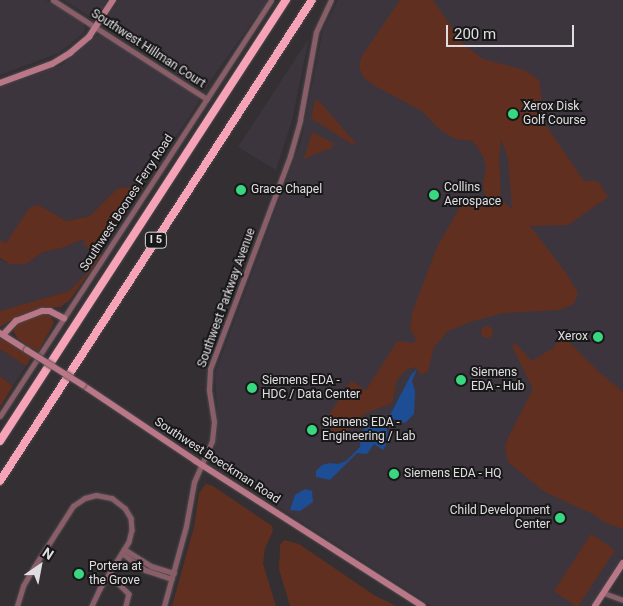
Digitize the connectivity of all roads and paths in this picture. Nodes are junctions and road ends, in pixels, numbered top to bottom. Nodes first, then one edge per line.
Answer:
1 (53, 0) edge
2 (113, 0) edge
3 (271, 0) edge
4 (286, 0) edge
5 (312, 0) edge
6 (331, 0) edge
7 (95, 27) junction
8 (0, 82) edge
9 (207, 99) junction
10 (64, 318) junction
11 (2, 334) edge
12 (0, 416) edge
13 (0, 441) edge
14 (202, 465) junction
15 (0, 481) edge
16 (123, 551) junction
17 (623, 563) edge
18 (109, 574) junction
19 (173, 576) junction
20 (604, 593) junction
21 (623, 600) edge
22 (17, 606) edge
23 (92, 606) edge
24 (126, 606) edge
25 (164, 606) edge
26 (423, 606) edge
27 (595, 606) edge

1 - 7 street, Southwest Hillman Court
2 - 7 main road
3 - 9 street, Southwest Boones Ferry Road
4 - 13 highway, I 5
5 - 15 highway, I 5
6 - 14 street, Southwest Parkway Avenue
7 - 8 main road
7 - 9 street, Southwest Hillman Court
9 - 10 street, Southwest Boones Ferry Road
10 - 11 main road
10 - 12 street, Southwest Boones Ferry Road
11 - 14 main road, Southwest Boeckman Road, bridge
14 - 19 street, Southwest Parkway Avenue
14 - 26 main road, Southwest Boeckman Road
16 - 18 street
16 - 19 street
16 - 22 street
17 - 20 main road
18 - 23 street
18 - 24 street
19 - 25 street, Southwest Parkway Avenue
20 - 21 street
20 - 27 main road

